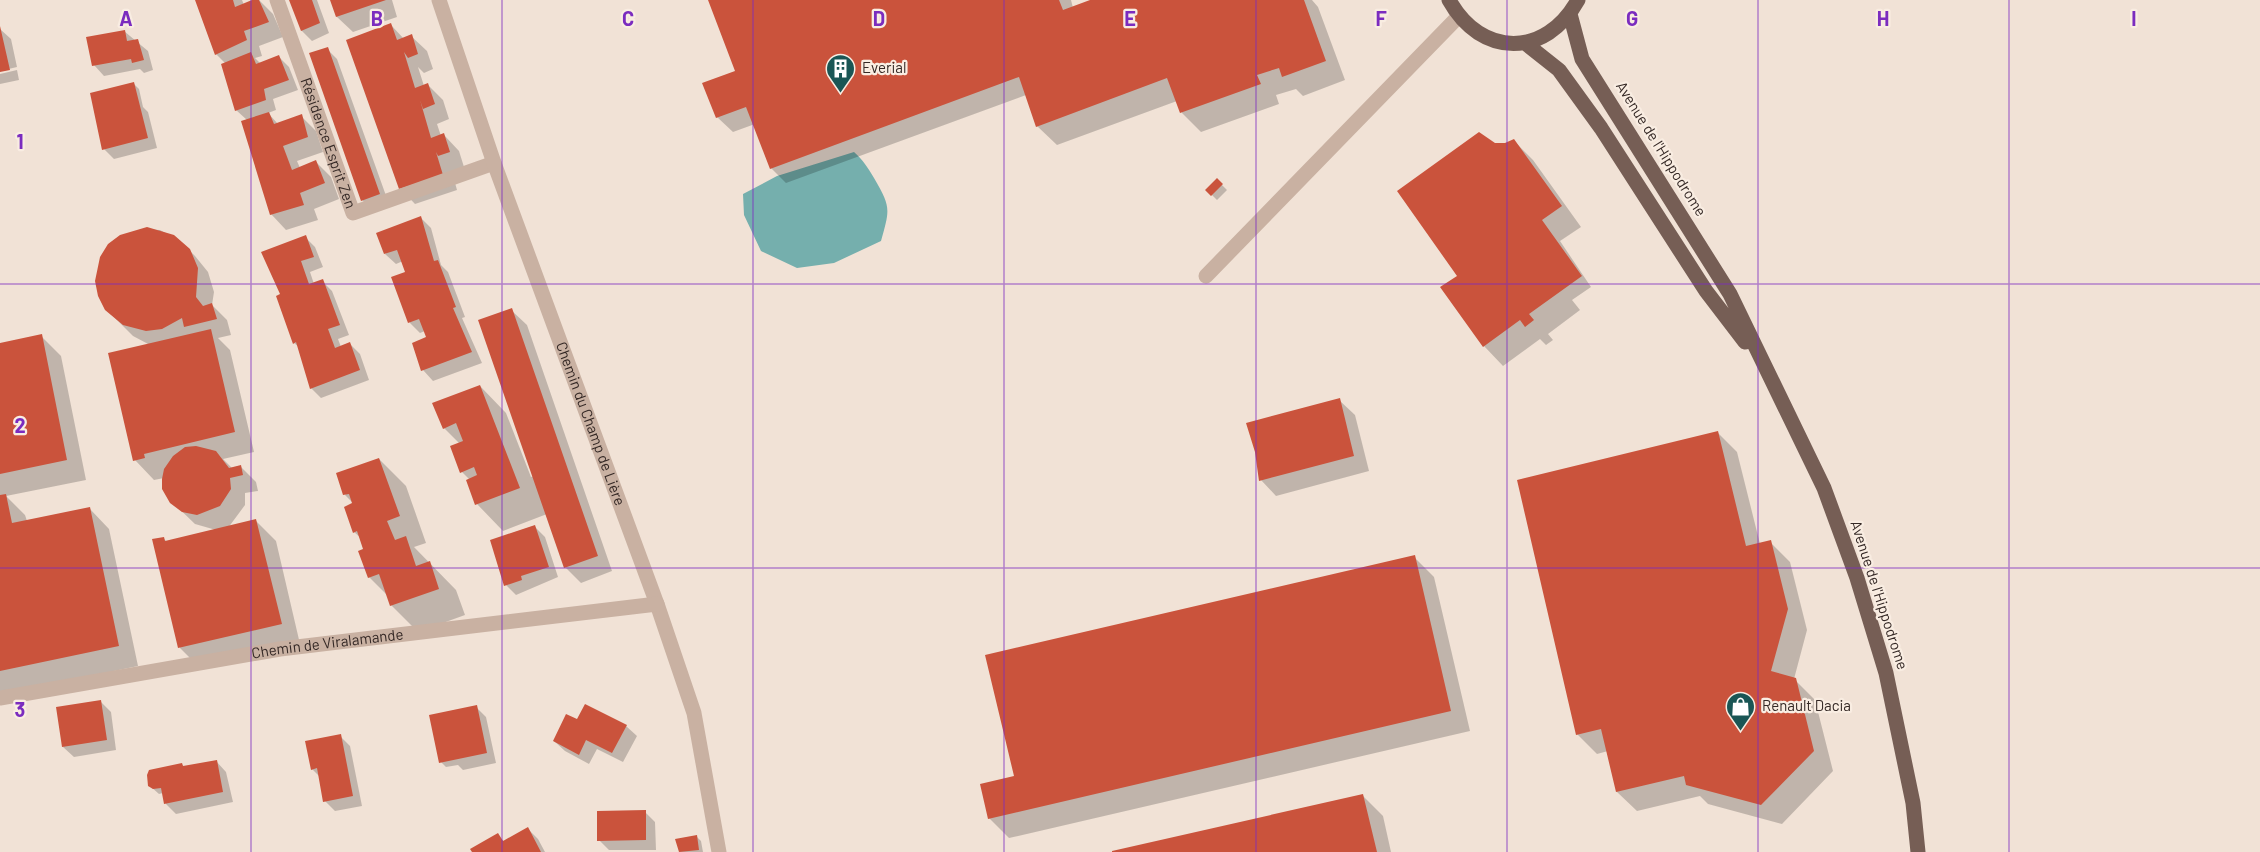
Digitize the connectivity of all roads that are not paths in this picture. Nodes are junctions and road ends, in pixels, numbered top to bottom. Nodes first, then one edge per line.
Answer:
1 (277, 0) edge
2 (439, 0) edge
3 (1449, 0) edge
4 (1578, 0) edge
5 (1570, 14) junction
6 (1458, 17) junction
7 (1525, 43) junction
8 (494, 163) junction
9 (1206, 276) dead end
10 (1762, 364) junction
11 (657, 604) junction
12 (0, 698) edge
13 (720, 852) edge
14 (1918, 852) edge

1 - 8 street, Résidence Esprit Zen
2 - 8 street, Chemin du Champ de Lière
3 - 6 main road
4 - 5 main road
5 - 7 main road
5 - 10 main road, Avenue de l'Hippodrome
6 - 7 main road
6 - 9 street
7 - 10 main road, Avenue de l'Hippodrome
8 - 11 street, Chemin du Champ de Lière
10 - 14 main road, Avenue de l'Hippodrome
11 - 12 street, Chemin de Viralamande
11 - 13 street, Chemin du Champ de Lière

